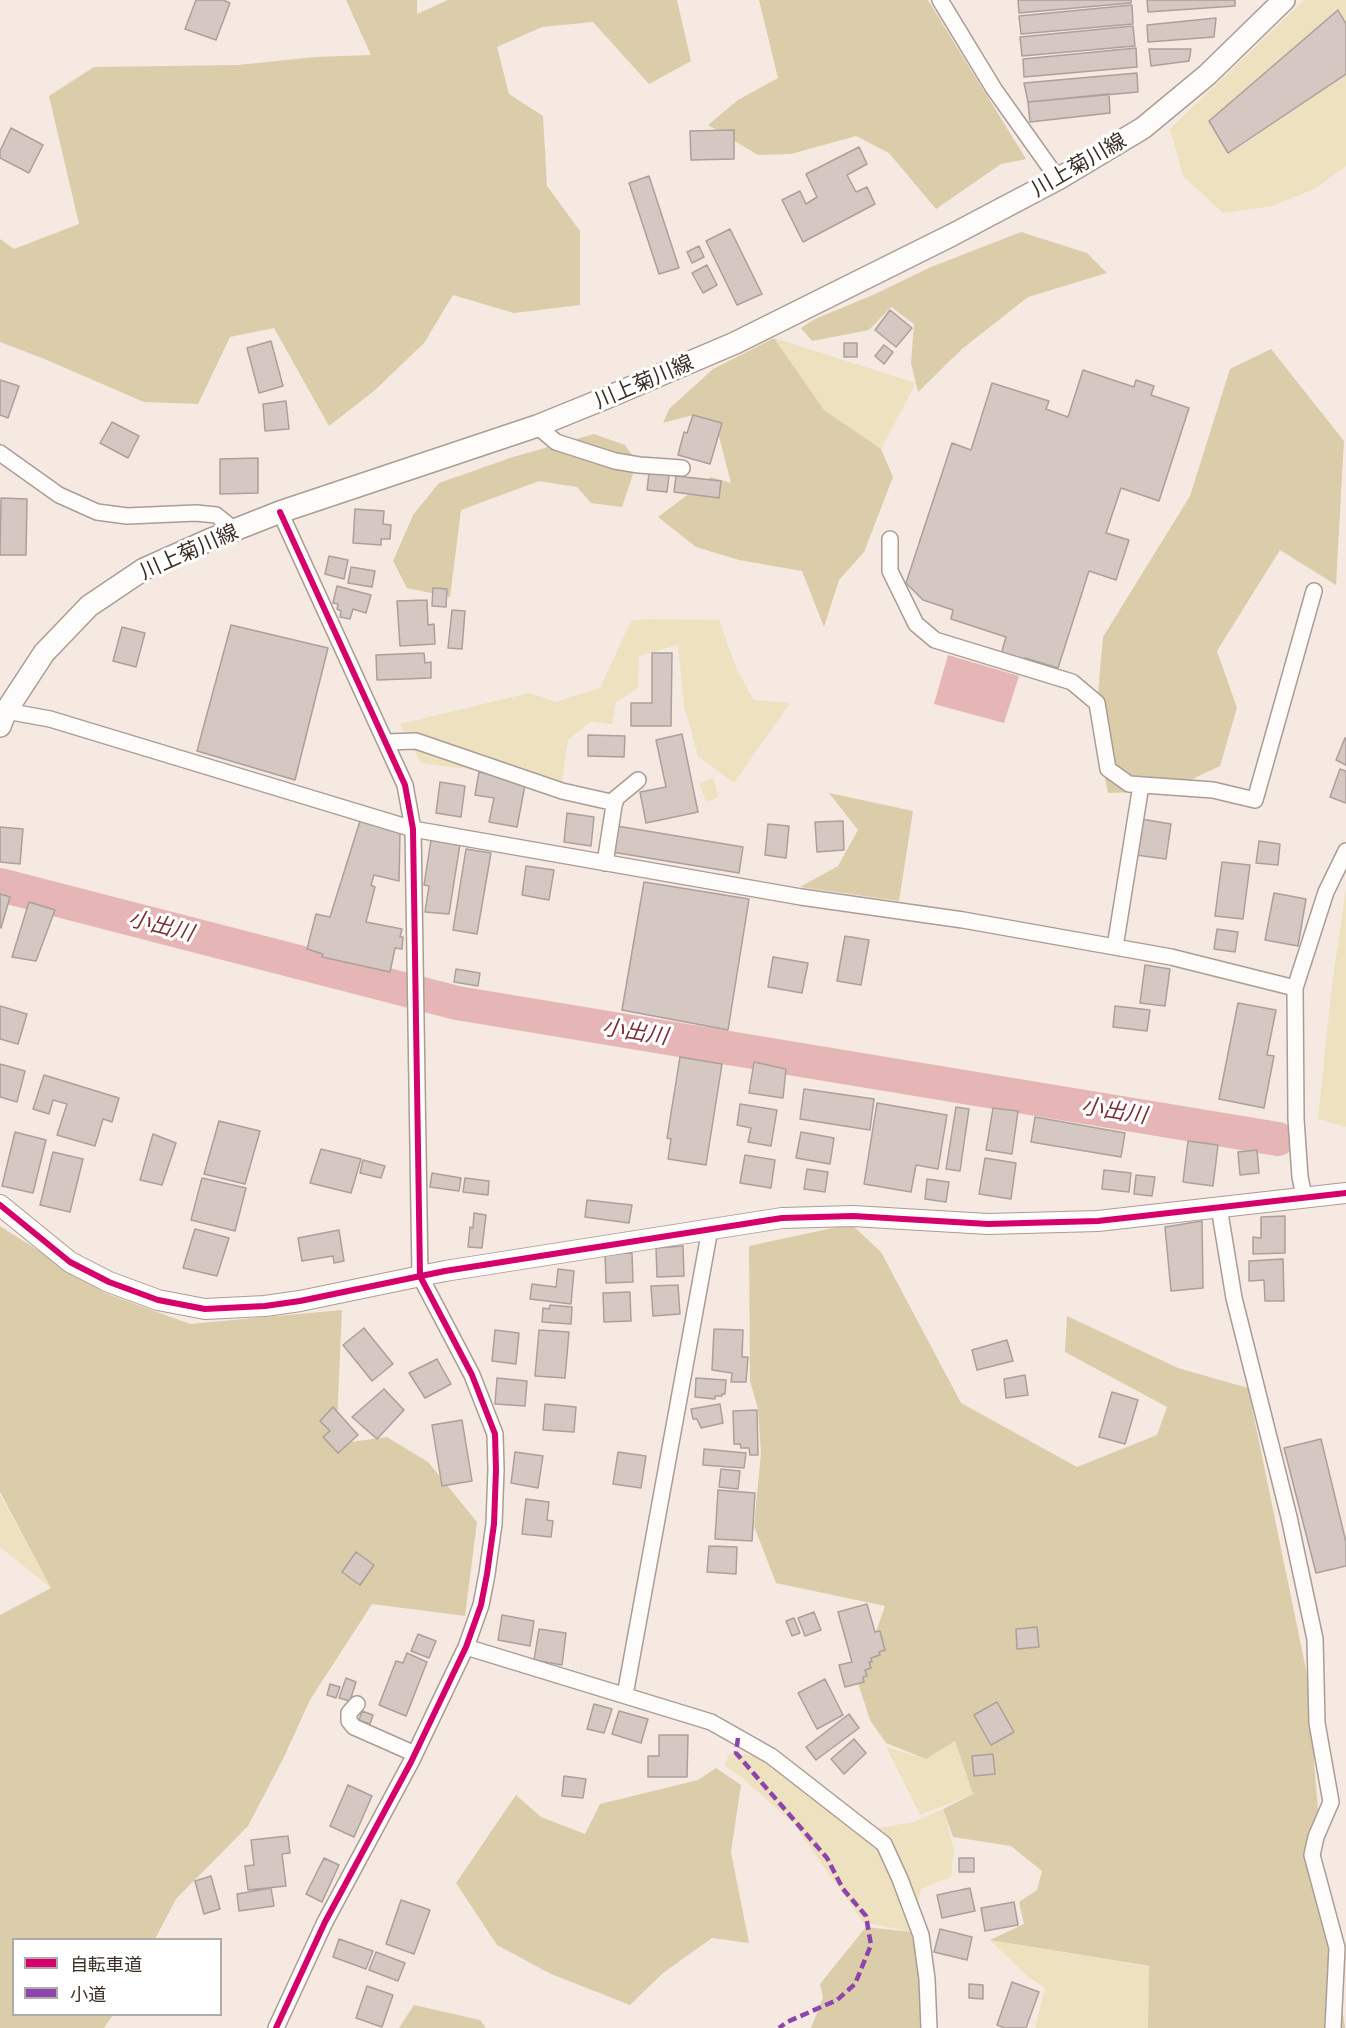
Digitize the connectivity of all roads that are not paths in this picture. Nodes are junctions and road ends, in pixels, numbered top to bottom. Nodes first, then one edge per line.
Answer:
1 (940, 0) edge
2 (1284, 0) edge
3 (1058, 178) junction
4 (537, 426) junction
5 (0, 453) edge
6 (682, 468) dead end
7 (280, 512) junction
8 (236, 531) junction
9 (890, 538) dead end
10 (1314, 591) dead end
11 (3, 719) edge
12 (387, 742) junction
13 (638, 780) dead end
14 (1141, 785) junction
15 (615, 803) junction
16 (413, 829) junction
17 (1346, 851) edge
18 (605, 863) junction
19 (1115, 947) junction
20 (1295, 988) junction
21 (1346, 1193) edge
22 (1305, 1196) junction
23 (0, 1205) edge
24 (1218, 1207) junction
25 (710, 1229) junction
26 (420, 1276) junction
27 (466, 1647) junction
28 (625, 1695) junction
29 (357, 1704) dead end
30 (415, 1754) junction
31 (276, 2028) edge
32 (929, 2028) edge
33 (1333, 2028) edge

1 - 3 street
2 - 3 main road, 川上菊川線
3 - 4 main road, 川上菊川線
4 - 6 street
4 - 7 main road, 川上菊川線
5 - 8 street
7 - 8 main road, 川上菊川線
7 - 12 street
8 - 11 main road, 川上菊川線
9 - 14 street
10 - 14 street
11 - 16 street
12 - 15 street
12 - 16 street
13 - 15 street
14 - 19 street
15 - 18 street
16 - 18 street
16 - 26 street
17 - 20 street
18 - 19 street
19 - 20 street
20 - 22 street
21 - 22 street
22 - 24 street
23 - 26 street
24 - 25 street
24 - 33 street
25 - 26 street
25 - 28 street
26 - 27 street
27 - 28 street
27 - 30 street
28 - 32 street
29 - 30 street
30 - 31 street

